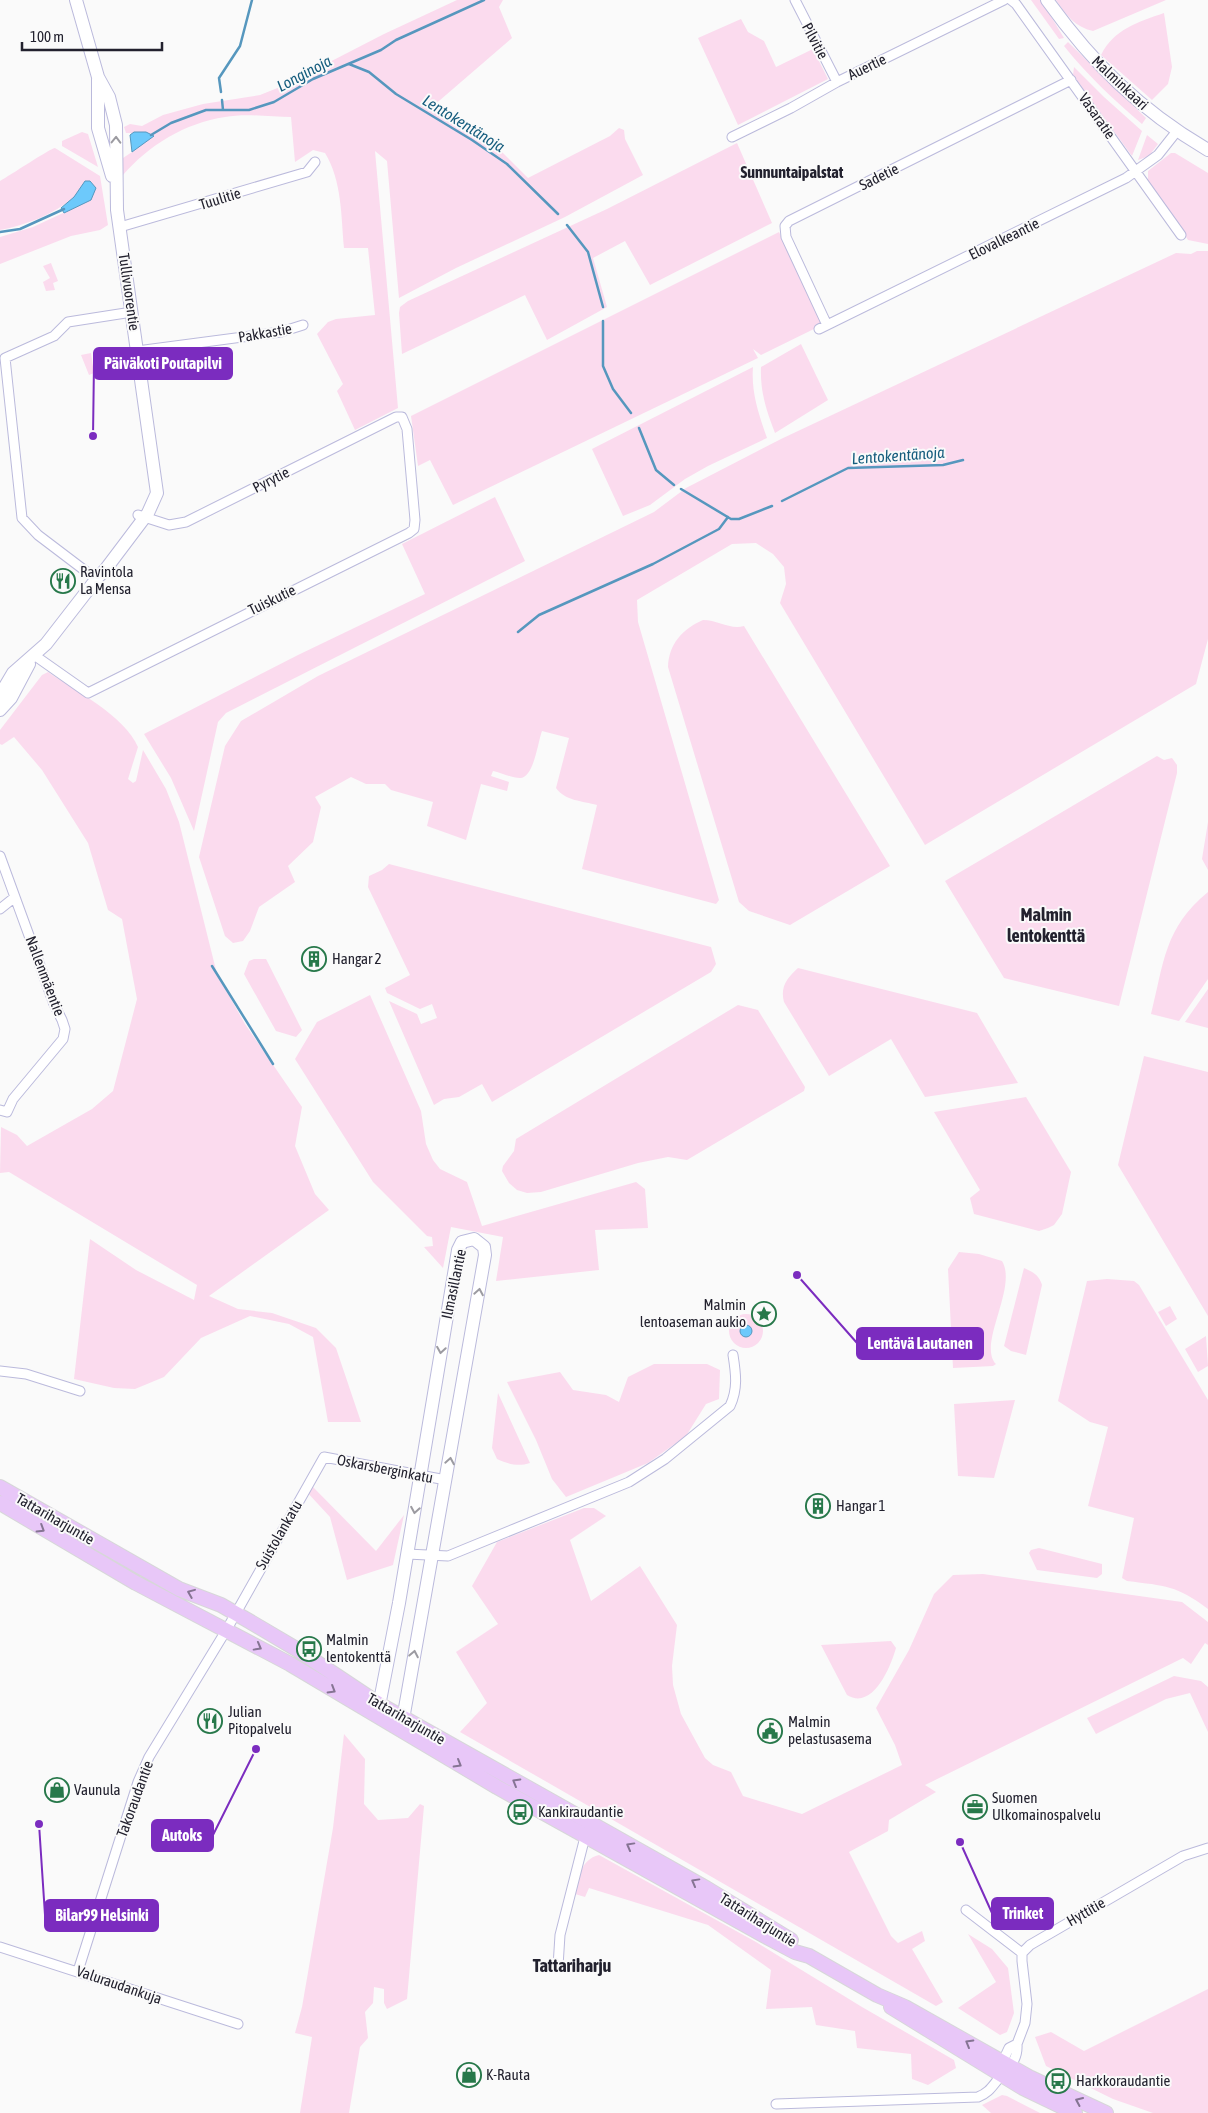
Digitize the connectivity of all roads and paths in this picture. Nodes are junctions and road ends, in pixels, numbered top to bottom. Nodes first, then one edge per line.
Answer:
1 (76, 0) edge
2 (796, 0) edge
3 (1004, 0) edge
4 (1011, 0) edge
5 (1047, 0) edge
6 (98, 77) junction
7 (1070, 80) junction
8 (837, 82) junction
9 (1177, 131) junction
10 (732, 137) dead end
11 (1208, 150) edge
12 (315, 162) dead end
13 (1136, 172) junction
14 (116, 188) junction
15 (120, 227) junction
16 (1181, 235) dead end
17 (132, 312) junction
18 (303, 325) dead end
19 (823, 327) joint
20 (138, 351) junction
21 (402, 417) joint
22 (142, 517) junction
23 (97, 578) junction
24 (34, 655) junction
25 (0, 696) edge
26 (0, 710) edge
27 (0, 856) edge
28 (15, 897) junction
29 (0, 909) edge
30 (4, 1111) edge
31 (733, 1356) dead end
32 (0, 1371) edge
33 (80, 1391) dead end
34 (324, 1457) joint
35 (421, 1475) junction
36 (446, 1480) junction
37 (0, 1487) edge
38 (0, 1503) edge
39 (407, 1554) junction
40 (433, 1556) junction
41 (234, 1614) junction
42 (227, 1629) junction
43 (378, 1710) junction
44 (402, 1724) junction
45 (587, 1830) junction
46 (1208, 1848) edge
47 (966, 1910) dead end
48 (0, 1947) edge
49 (1022, 1953) junction
50 (558, 1966) dead end
51 (78, 1971) junction
52 (238, 2024) dead end
53 (1004, 2068) junction
54 (776, 2104) dead end
55 (1075, 2113) edge
56 (1106, 2113) edge

1 - 6 main road
2 - 8 street, Pilvitie
3 - 8 street, Auertie
4 - 7 street, Vasaratie
5 - 9 main road, Malminkaari
6 - 14 main road
14 -> 6 main road
7 - 13 street, Vasaratie
7 - 19 street, Sadetie
8 - 10 street, Auertie
9 - 11 main road, Malminkaari
9 - 13 street, Elovalkeantie
12 - 15 street, Tuulitie
13 - 16 street, Vasaratie
13 - 19 street, Elovalkeantie
14 - 15 main road, Tullivuorentie
15 - 17 main road, Tullivuorentie
17 - 20 main road, Tullivuorentie
17 - 23 street
18 - 20 street, Pakkastie
20 - 22 main road, Tullivuorentie
21 - 22 street, Pyrytie
21 - 24 street, Tuiskutie
22 - 23 main road, Tullivuorentie
23 - 24 main road, Tullivuorentie
24 - 25 main road, Tullivuorentie
24 - 26 main road, Tullivuorentie
27 - 28 street, Nallenmäentie
28 - 29 street
28 - 30 street, Nallenmäentie
31 - 40 street
32 - 33 street
34 - 35 street, Oskarsberginkatu
34 - 41 street, Suistolankatu
35 - 36 street, Oskarsberginkatu
36 -> 35 main road, Ilmasillantie
35 -> 39 main road, Ilmasillantie
36 - 40 main road, Ilmasillantie
41 -> 37 main road, Tattariharjuntie
38 -> 42 main road, Tattariharjuntie
39 - 40 street
39 - 43 main road, Ilmasillantie
44 -> 40 main road, Ilmasillantie
41 - 42 street, Takoraudantie
41 - 43 main road, Tattariharjuntie
42 -> 43 main road, Tattariharjuntie
42 - 51 street, Takoraudantie
43 - 44 main road, Tattariharjuntie
44 - 45 main road, Tattariharjuntie
45 - 50 street
45 - 53 main road, Tattariharjuntie
46 - 49 street, Hyttitie
47 - 49 street
48 - 51 street, Valuraudankuja
49 - 53 street
51 - 52 street, Valuraudankuja
53 - 54 street
53 - 55 main road, Tattariharjuntie
56 -> 53 main road, Tattariharjuntie

